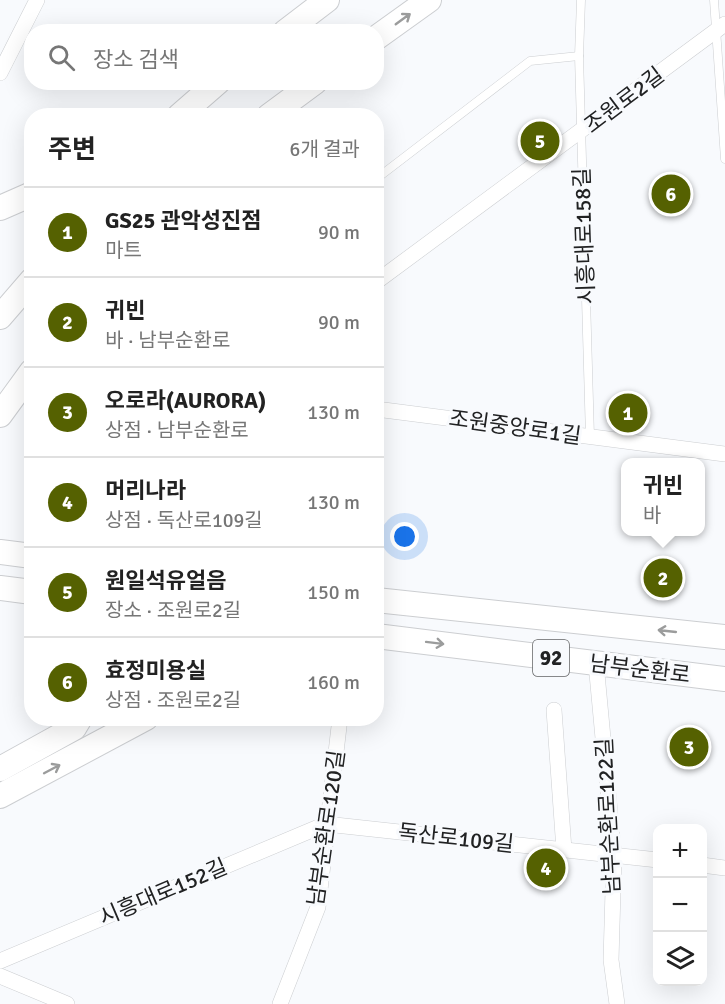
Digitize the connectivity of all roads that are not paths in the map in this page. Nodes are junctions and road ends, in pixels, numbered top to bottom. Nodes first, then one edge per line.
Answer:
1 (37, 0) edge
2 (327, 0) edge
3 (429, 0) edge
4 (582, 0) edge
5 (714, 0) edge
6 (25, 24) edge
7 (296, 24) edge
8 (24, 26) edge
9 (720, 27) edge
10 (384, 32) edge
11 (579, 56) junction
12 (0, 73) edge
13 (208, 90) edge
14 (304, 90) edge
15 (186, 108) edge
16 (280, 108) edge
17 (581, 132) junction
18 (725, 159) edge
19 (384, 173) edge
20 (24, 198) edge
21 (0, 208) edge
22 (384, 276) edge
23 (24, 289) edge
24 (0, 317) edge
25 (24, 382) edge
26 (384, 410) edge
27 (0, 415) edge
28 (590, 437) junction
29 (725, 454) edge
30 (0, 552) edge
31 (24, 555) edge
32 (0, 588) edge
33 (24, 592) edge
34 (388, 601) edge
35 (384, 637) edge
36 (725, 637) edge
37 (596, 663) junction
38 (725, 679) edge
39 (554, 710) dead end
40 (75, 726) edge
41 (131, 726) edge
42 (339, 726) edge
43 (0, 769) edge
44 (0, 796) edge
45 (326, 824) junction
46 (564, 850) junction
47 (614, 856) junction
48 (653, 860) edge
49 (707, 866) edge
50 (725, 868) edge
51 (0, 961) edge
52 (0, 976) edge
53 (67, 1004) edge
54 (280, 1004) edge
55 (616, 1004) edge

1 - 6 street
2 - 7 main road
10 -> 3 main road
4 - 11 lane, 시흥대로158길
5 - 9 lane
8 - 12 street
9 - 17 street, 조원로2길
9 - 18 lane
11 - 17 lane, 시흥대로158길
11 - 19 lane
13 - 15 main road
14 - 16 main road
17 - 22 street, 조원로2길
17 - 28 lane, 시흥대로158길
20 - 21 main road
23 - 24 main road
25 - 27 main road
26 - 28 street, 조원중앙로1길
28 - 29 street, 조원중앙로1길
30 - 31 main road
32 - 33 main road
36 -> 34 main road, 남부순환로 / 92
35 -> 37 main road, 남부순환로 / 92
37 - 38 main road, 남부순환로 / 92
37 - 47 street, 남부순환로122길
39 - 46 street
40 - 43 main road
44 -> 41 main road
42 - 45 street, 남부순환로120길
45 - 46 street, 독산로109길
45 - 51 street, 시흥대로152길
45 - 54 street, 남부순환로120길
46 - 47 street, 독산로109길
47 - 48 street, 독산로109길
47 - 55 street, 남부순환로122길
49 - 50 street
52 - 53 street

